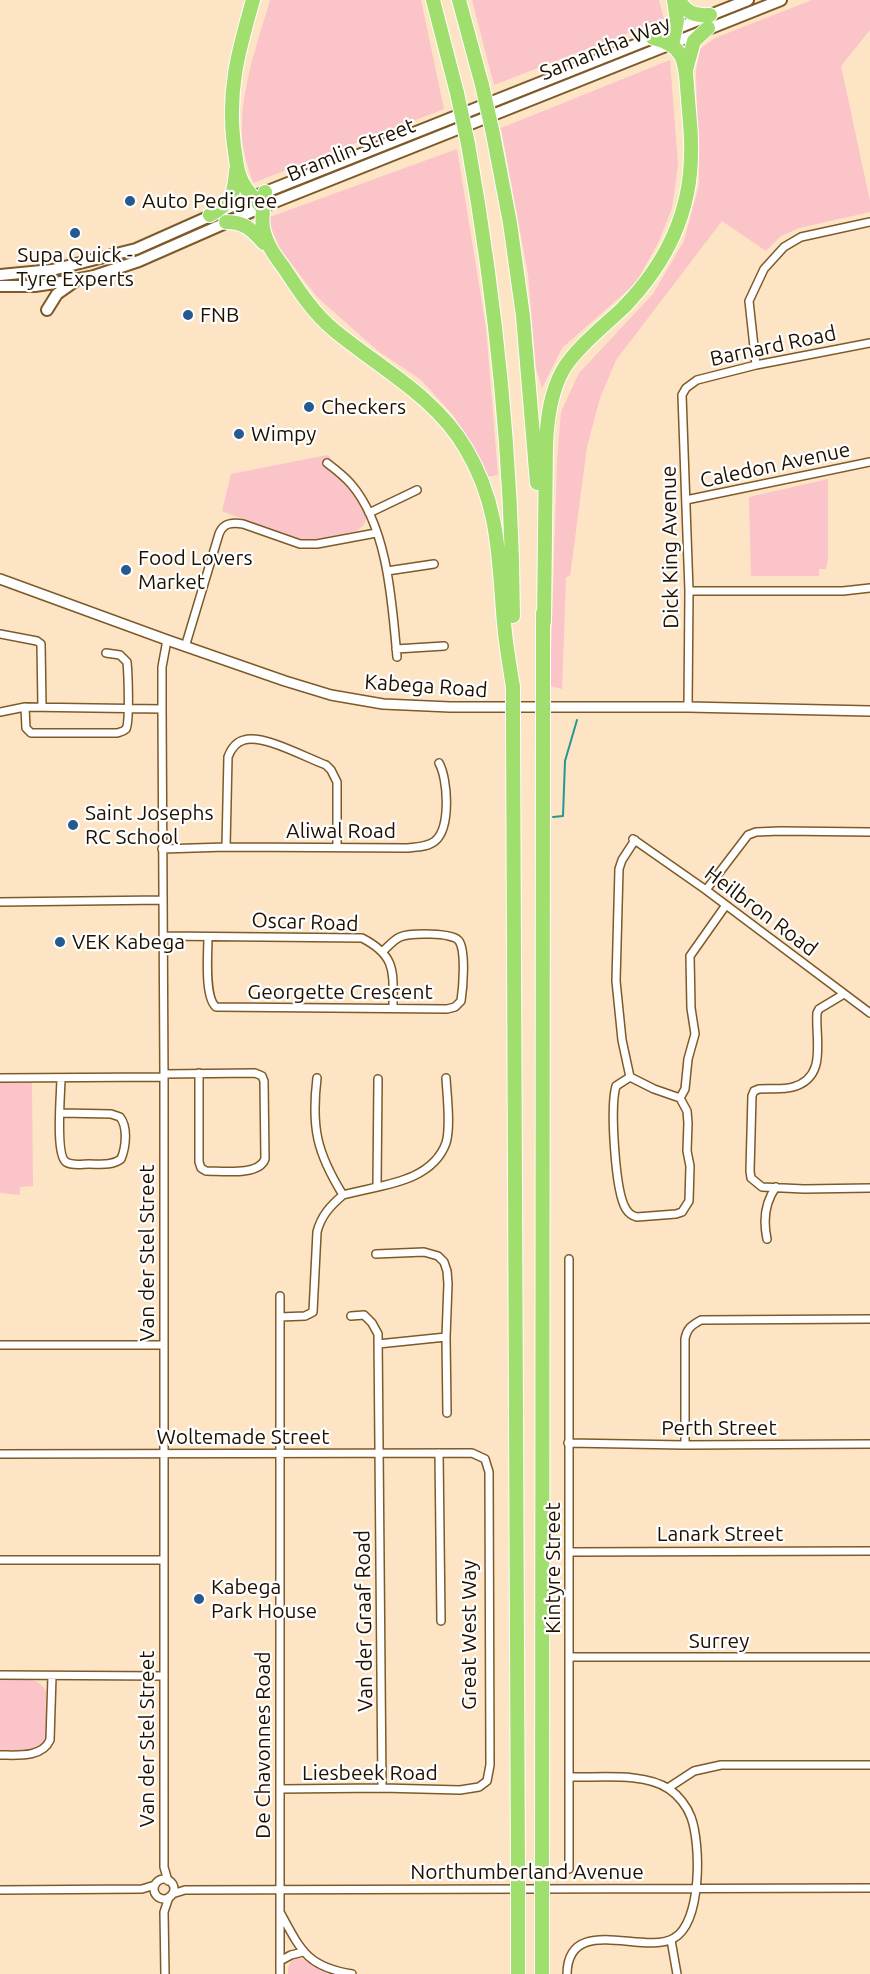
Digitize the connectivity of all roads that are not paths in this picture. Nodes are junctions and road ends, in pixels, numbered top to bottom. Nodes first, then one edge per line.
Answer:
1 (253, 0) edge
2 (433, 0) edge
3 (459, 0) edge
4 (674, 0) edge
5 (679, 0) edge
6 (748, 0) edge
7 (781, 0) edge
8 (709, 22) junction
9 (653, 38) joint
10 (673, 38) junction
11 (686, 71) junction
12 (474, 108) joint
13 (477, 120) joint
14 (237, 164) junction
15 (261, 201) junction
16 (210, 215) junction
17 (225, 222) junction
18 (870, 222) edge
19 (272, 251) junction
20 (0, 275) edge
21 (82, 278) junction
22 (0, 286) edge
23 (48, 310) dead end
24 (870, 343) edge
25 (756, 365) junction
26 (686, 388) joint
27 (870, 462) edge
28 (327, 463) dead end
29 (417, 490) dead end
30 (686, 500) junction
31 (369, 513) junction
32 (376, 533) junction
33 (434, 564) dead end
34 (387, 571) junction
35 (0, 579) edge
36 (870, 588) edge
37 (689, 591) junction
38 (544, 622) junction
39 (0, 634) edge
40 (166, 640) junction
41 (444, 646) dead end
42 (185, 647) junction
43 (396, 649) junction
44 (106, 653) dead end
45 (397, 657) dead end
46 (513, 687) junction
47 (42, 707) junction
48 (688, 707) junction
49 (26, 708) junction
50 (128, 708) junction
51 (162, 709) junction
52 (870, 711) edge
53 (0, 712) edge
54 (439, 763) dead end
55 (870, 832) edge
56 (226, 847) junction
57 (336, 847) junction
58 (162, 849) junction
59 (706, 890) junction
60 (163, 900) junction
61 (0, 902) edge
62 (726, 905) junction
63 (163, 936) junction
64 (208, 936) junction
65 (382, 952) junction
66 (844, 994) junction
67 (393, 1008) junction
68 (869, 1010) edge
69 (200, 1073) junction
70 (164, 1075) junction
71 (630, 1077) junction
72 (0, 1078) edge
73 (62, 1078) junction
74 (318, 1078) dead end
75 (446, 1078) dead end
76 (378, 1079) dead end
77 (680, 1098) junction
78 (61, 1113) junction
79 (377, 1186) junction
80 (776, 1187) junction
81 (870, 1188) edge
82 (343, 1195) junction
83 (767, 1239) dead end
84 (376, 1254) dead end
85 (569, 1259) dead end
86 (280, 1296) dead end
87 (351, 1316) dead end
88 (280, 1317) junction
89 (870, 1319) edge
90 (446, 1337) junction
91 (378, 1344) junction
92 (0, 1345) edge
93 (164, 1345) junction
94 (447, 1413) dead end
95 (568, 1443) junction
96 (870, 1444) edge
97 (685, 1445) junction
98 (164, 1453) junction
99 (379, 1453) junction
100 (439, 1453) junction
101 (0, 1454) edge
102 (280, 1454) junction
103 (485, 1459) joint
104 (870, 1551) edge
105 (571, 1552) junction
106 (0, 1560) edge
107 (164, 1560) junction
108 (441, 1621) dead end
109 (569, 1657) junction
110 (870, 1657) edge
111 (0, 1675) edge
112 (52, 1676) junction
113 (163, 1676) junction
114 (0, 1755) edge
115 (870, 1765) edge
116 (570, 1777) junction
117 (382, 1788) junction
118 (668, 1788) junction
119 (280, 1789) junction
120 (460, 1790) joint
121 (164, 1867) junction
122 (569, 1869) dead end
123 (157, 1883) junction
124 (697, 1888) junction
125 (870, 1888) edge
126 (142, 1889) junction
127 (171, 1889) junction
128 (0, 1890) edge
129 (280, 1890) junction
130 (157, 1896) junction
131 (164, 1912) junction
132 (281, 1914) junction
133 (671, 1940) junction
134 (303, 1952) junction
135 (280, 1961) junction
136 (165, 1974) edge
137 (280, 1974) edge
138 (352, 1974) edge
139 (518, 1974) edge
140 (542, 1974) edge
141 (567, 1974) edge
142 (676, 1974) edge

1 - 14 highway
2 - 46 highway, bridge
3 - 38 highway, bridge
4 - 10 highway
5 - 8 highway
6 - 8 main road, Samantha Way
7 - 8 main road, Samantha Way
8 - 10 main road, Samantha Way
8 - 11 highway
9 - 10 highway
9 - 12 main road, Samantha Way
10 - 11 highway
10 - 13 main road, Samantha Way
11 - 38 highway
12 - 15 main road, Bramlin Street
13 - 15 main road, Bramlin Street
14 - 15 highway
14 - 16 highway
15 - 16 main road, Bramlin Street
15 - 17 main road, Bramlin Street
15 - 19 highway
16 - 20 main road, Bramlin Street
17 - 19 highway
17 - 21 main road, Bramlin Street
18 - 25 street
19 - 46 highway
21 - 22 main road, Bramlin Street
21 - 23 main road
24 - 25 street, Barnard Road
25 - 26 street, Barnard Road
26 - 30 street, Dick King Avenue
27 - 30 street, Caledon Avenue
28 - 31 street
29 - 31 street
30 - 37 street, Dick King Avenue
31 - 32 street
32 - 34 street
32 - 42 street
33 - 34 street
34 - 43 street
35 - 40 street, Kabega Road
36 - 37 street
37 - 48 street, Dick King Avenue
38 - 140 highway, bridge
39 - 47 street
40 - 42 street, Kabega Road
40 - 51 street, Van der Stel Street
41 - 43 street
42 - 48 street, Kabega Road
43 - 45 street
44 - 50 street
46 - 139 highway, bridge
47 - 49 street
47 - 50 street
48 - 52 street, Kabega Road
49 - 50 street
49 - 53 street
50 - 51 street
51 - 58 street, Van der Stel Street
54 - 57 street, Aliwal Road
55 - 59 street
56 - 57 street, Aliwal Road
56 - 57 street
56 - 58 street, Aliwal Road
58 - 60 street, Van der Stel Street
59 - 62 street, Heilbron Road
59 - 71 street, Heilbron Road
60 - 61 street
60 - 63 street, Van der Stel Street
62 - 66 street, Heilbron Road
62 - 77 street
63 - 64 street, Oscar Road
63 - 70 street, Van der Stel Street
64 - 65 street, Oscar Road
64 - 67 street, Georgette Crescent
65 - 67 street, Oscar Road
65 - 67 street, Georgette Crescent
66 - 68 street, Heilbron Road
66 - 80 street
69 - 69 street
69 - 70 street
70 - 73 street
70 - 93 street, Van der Stel Street
71 - 77 street
71 - 77 street
72 - 73 street
73 - 78 street
74 - 82 street
75 - 79 street
76 - 79 street
78 - 78 street
79 - 82 street
80 - 81 street
80 - 83 street
82 - 88 street
84 - 90 street
85 - 95 street, Kintyre Street
86 - 88 street, De Chavonnes Road
87 - 91 street
88 - 102 street, De Chavonnes Road
89 - 97 street
90 - 91 street
90 - 94 street
91 - 99 street, Van der Graaf Road
92 - 93 street
93 - 98 street, Van der Stel Street
95 - 97 street, Perth Street
95 - 105 street, Kintyre Street
96 - 97 street, Perth Street
98 - 101 street, Woltemade Street
98 - 102 street, Woltemade Street
98 - 107 street, Van der Stel Street
99 - 100 street, Woltemade Street
99 - 102 street, Woltemade Street
99 - 117 street, Van der Graaf Road
100 - 103 street, Woltemade Street
100 - 108 street
102 - 119 street, De Chavonnes Road
103 - 120 street, Great West Way
104 - 105 street, Lanark Street
105 - 109 street, Kintyre Street
106 - 107 street
107 - 113 street, Van der Stel Street
109 - 110 street, Surrey
109 - 116 street, Kintyre Street
111 - 112 street
112 - 113 street
112 - 114 street
113 - 121 street, Van der Stel Street
115 - 118 street
116 - 118 street
116 - 122 street, Kintyre Street
117 - 119 street, Liesbeek Road
117 - 120 street, Liesbeek Road
118 - 124 street
119 - 129 street, De Chavonnes Road
121 - 123 street, Van der Stel Street
121 - 127 street, Van der Stel Street
123 - 126 street
123 - 127 street
123 - 130 street
124 - 125 street, Northumberland Avenue
124 - 129 street, Northumberland Avenue
124 - 133 street
126 - 128 street
126 - 130 street
127 - 129 street, Northumberland Avenue
127 - 130 street
127 - 131 street
129 - 132 street, De Chavonnes Road
130 - 131 street
131 - 136 street
132 - 134 street, De Chavonnes Road
132 - 135 street
133 - 141 street
133 - 142 street
134 - 135 street
134 - 138 street, De Chavonnes Road
135 - 137 street

